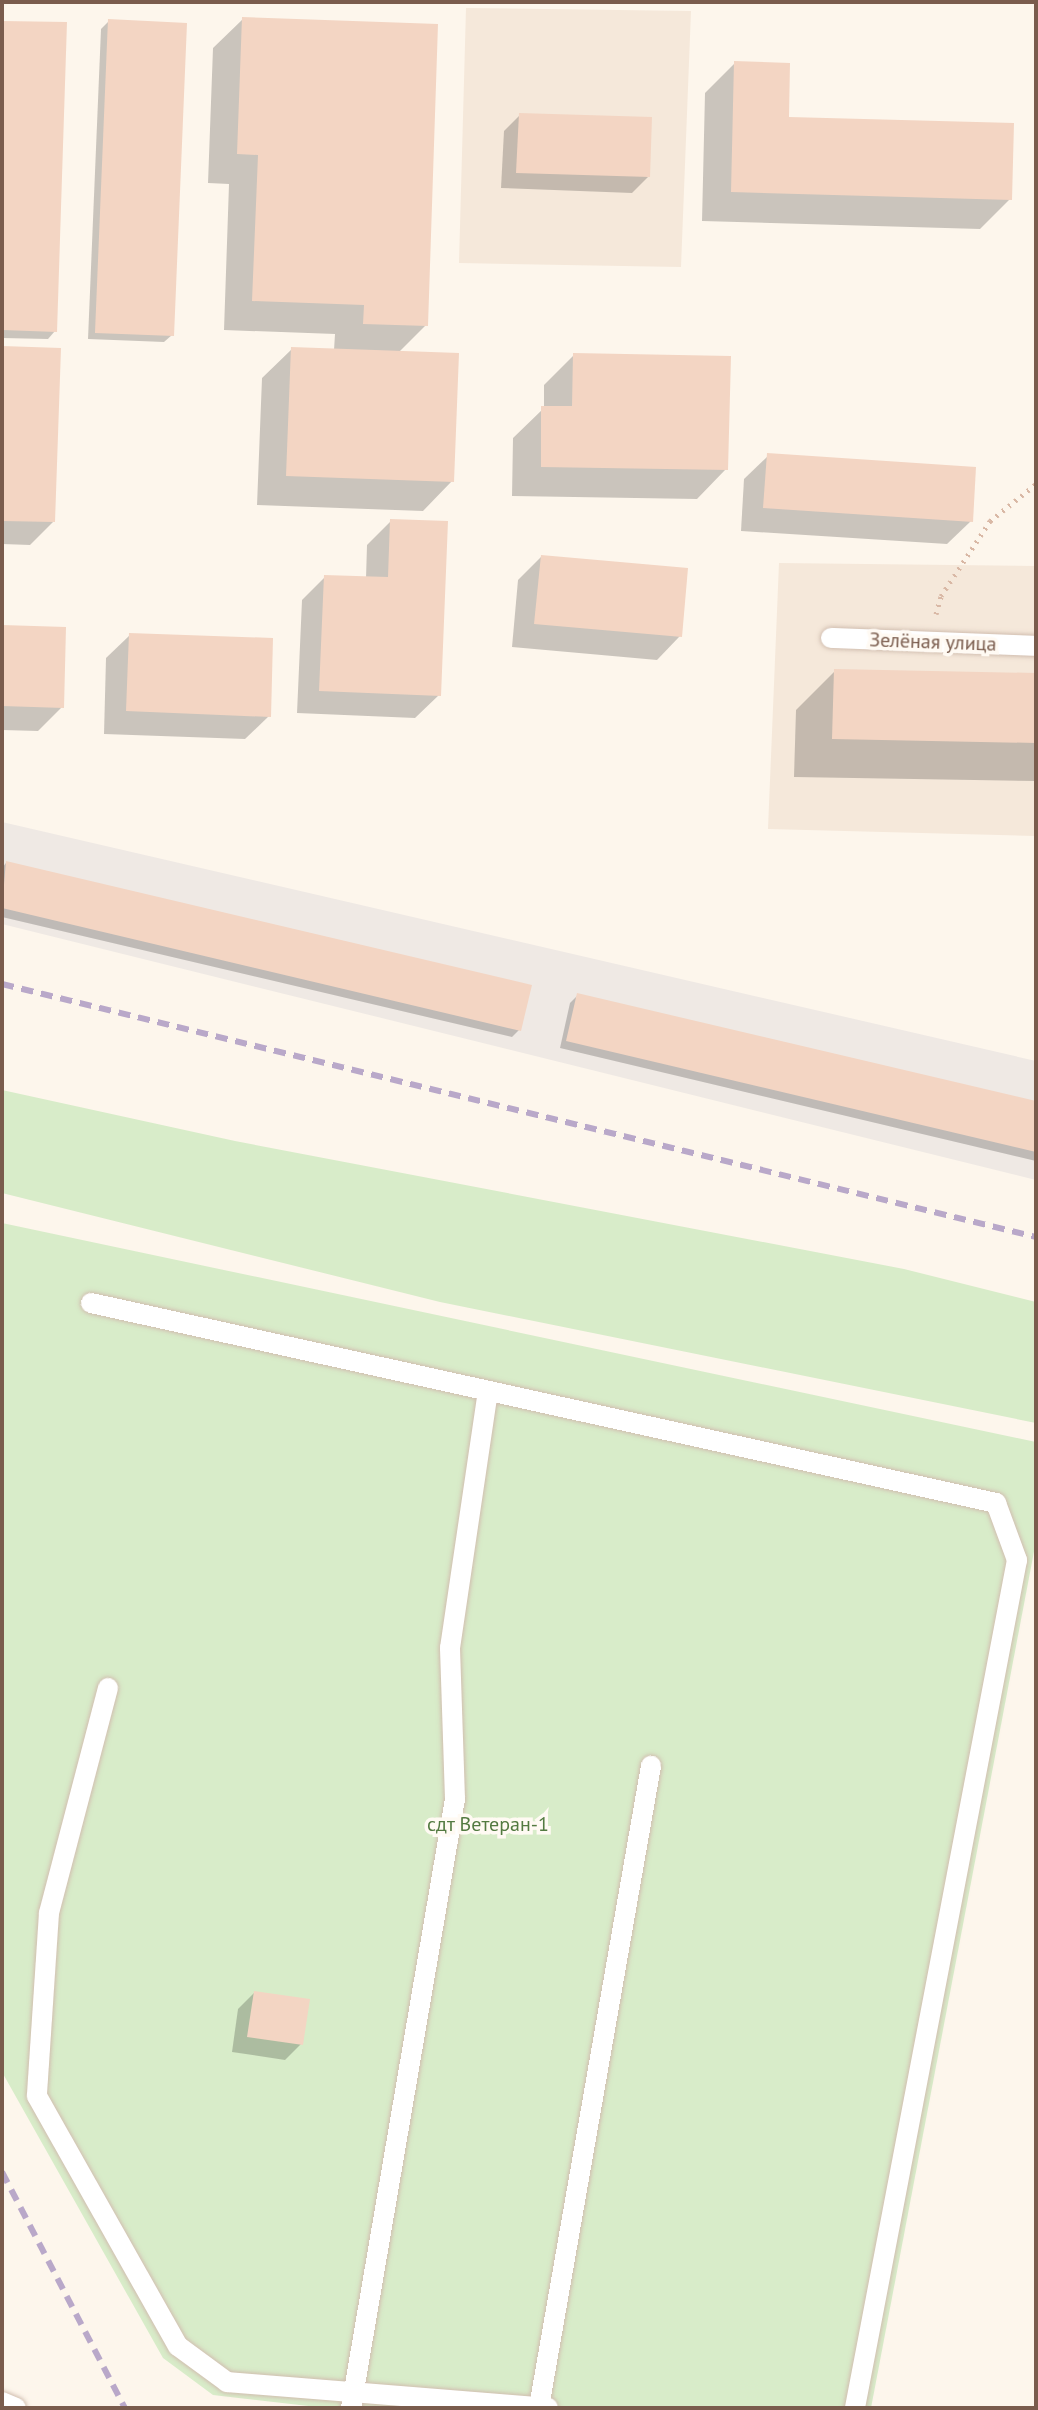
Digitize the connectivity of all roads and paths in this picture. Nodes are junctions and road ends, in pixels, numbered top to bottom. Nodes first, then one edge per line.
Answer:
1 (1036, 484) edge
2 (831, 638) dead end
3 (929, 642) junction
4 (1036, 646) edge
5 (91, 1303) dead end
6 (488, 1392) junction
7 (108, 1688) dead end
8 (651, 1766) dead end
9 (2, 2402) edge
10 (352, 2402) edge
11 (539, 2407) edge
12 (16, 2408) edge
13 (548, 2408) edge
14 (855, 2408) edge

1 - 3 path
2 - 3 lane, Зелёная улица
3 - 4 lane, Зелёная улица
5 - 6 lane
6 - 10 lane
6 - 14 lane
7 - 10 lane
8 - 11 lane
9 - 12 lane
10 - 11 lane
11 - 13 lane

